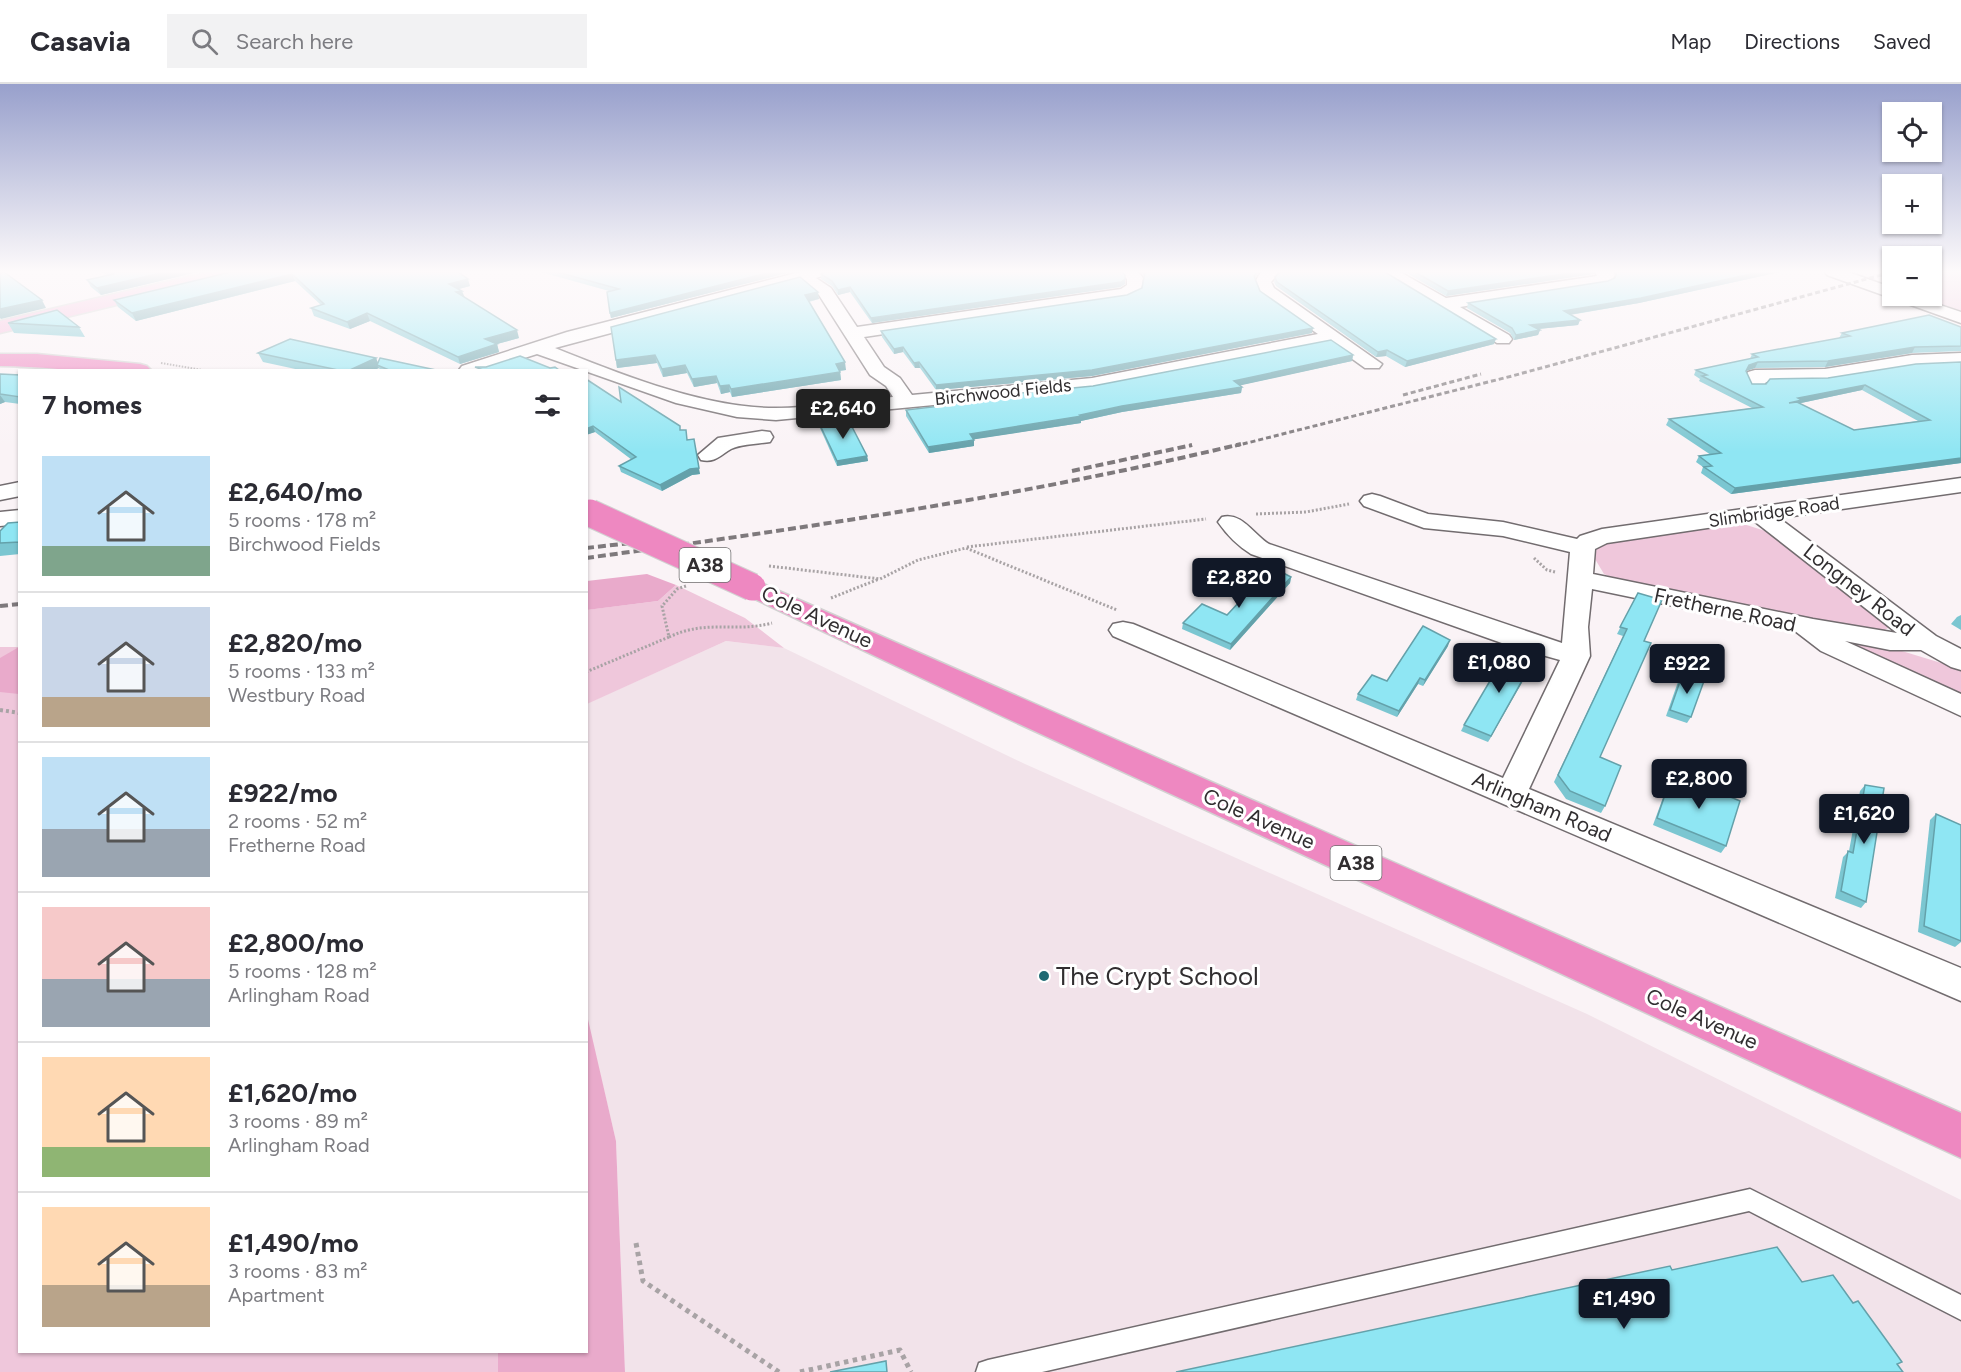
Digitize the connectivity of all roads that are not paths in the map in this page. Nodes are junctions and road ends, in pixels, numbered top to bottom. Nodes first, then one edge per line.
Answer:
1 (588, 332) edge
2 (858, 332) edge
3 (1326, 332) edge
4 (1491, 332) edge
5 (852, 333) joint
6 (1333, 337) junction
7 (1503, 339) dead end
8 (537, 347) junction
9 (0, 351) edge
10 (1961, 359) edge
11 (0, 360) edge
12 (37, 360) junction
13 (1372, 364) dead end
14 (130, 369) edge
15 (472, 369) edge
16 (1751, 376) edge
17 (907, 402) junction
18 (732, 412) junction
19 (762, 437) dead end
20 (1961, 485) edge
21 (18, 489) edge
22 (0, 493) edge
23 (1372, 501) road end
24 (588, 512) edge
25 (1759, 514) junction
26 (18, 517) edge
27 (1230, 518) road end
28 (0, 519) edge
29 (1586, 545) junction
30 (1579, 579) junction
31 (1804, 625) junction
32 (1123, 630) road end
33 (1926, 642) junction
34 (1576, 656) junction
35 (1961, 661) edge
36 (1961, 706) edge
37 (1511, 793) junction
38 (1961, 985) edge
39 (1961, 1136) edge
40 (1961, 1308) edge
41 (988, 1372) edge

1 - 8 street
2 - 5 street
3 - 6 street
4 - 7 street
5 - 17 street
6 - 13 street
6 - 17 street, Birchwood Fields
8 - 15 street
8 - 18 street, Birchwood Fields
9 - 12 highway
10 - 16 street
11 - 12 highway
12 - 14 highway
17 - 18 street, Birchwood Fields
18 - 19 street
20 - 25 street, Slimbridge Road
21 - 22 street
23 - 29 street
24 - 39 highway, Cole Avenue / A38, bridge
25 - 29 street, Slimbridge Road
25 - 33 street, Longney Road
26 - 28 street
27 - 34 street
29 - 30 street
30 - 31 street, Fretherne Road
30 - 34 street
31 - 33 street
31 - 36 street, Fretherne Road
32 - 37 street, Arlingham Road
33 - 35 street, Longney Road
34 - 37 street
37 - 38 street, Arlingham Road
40 - 41 lane

